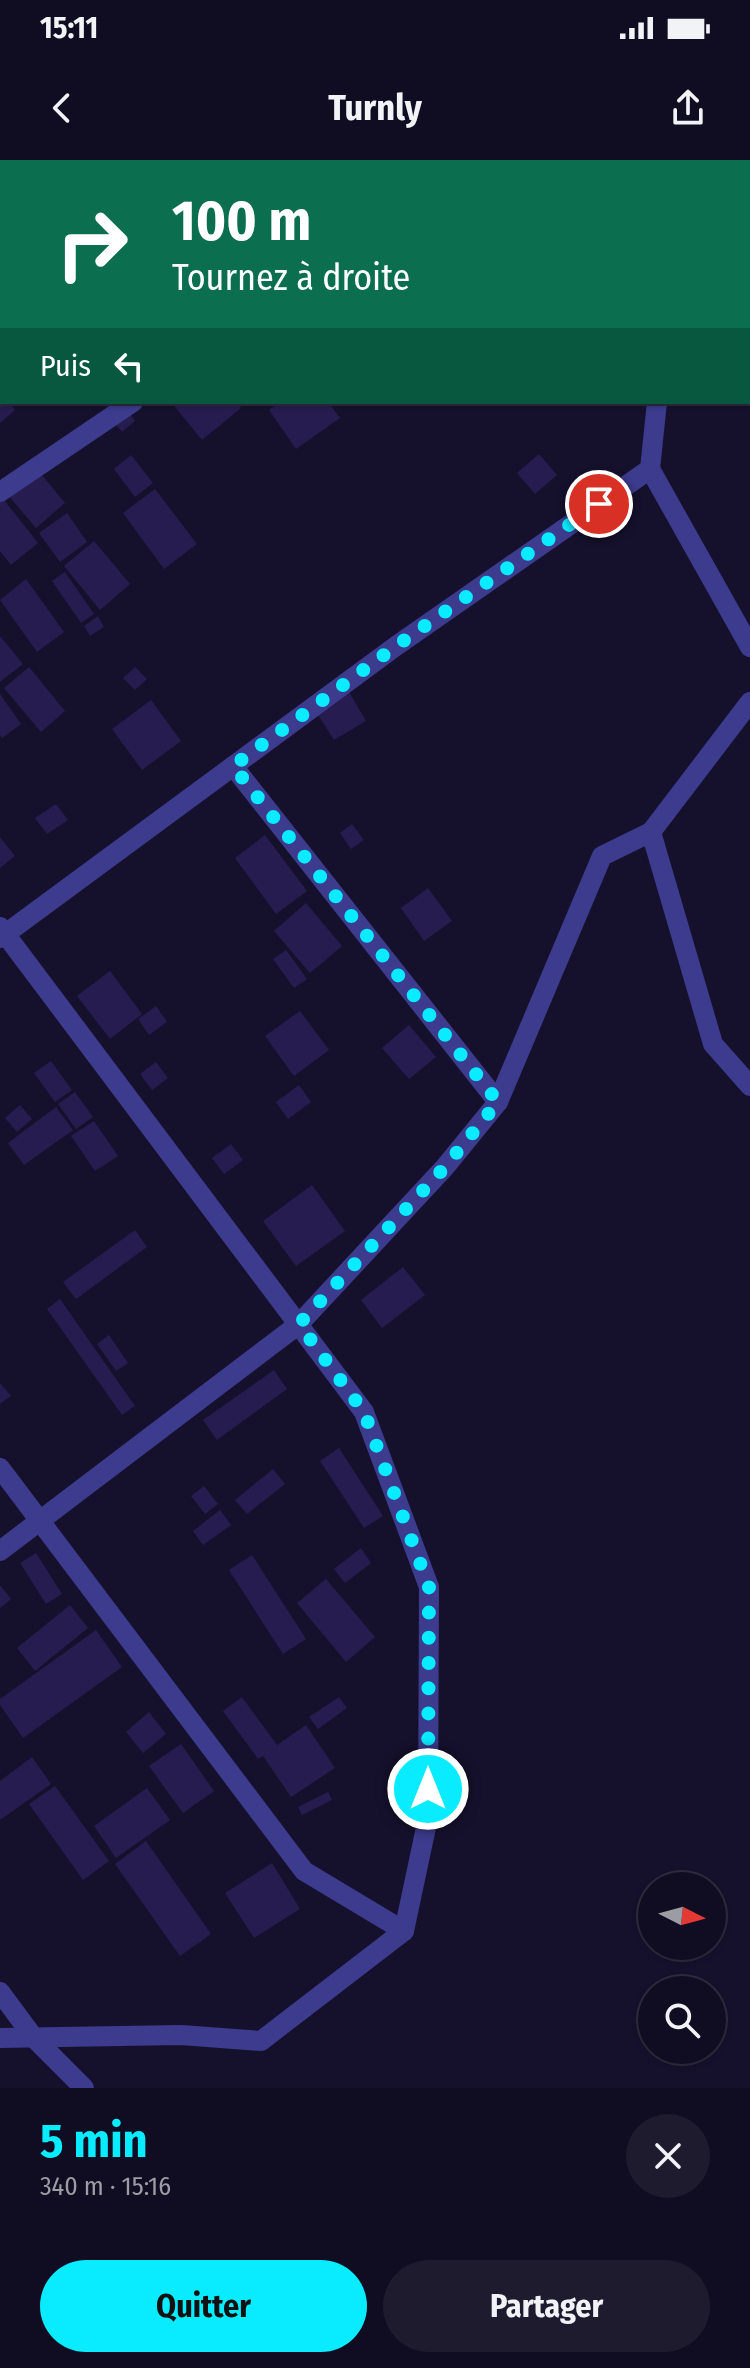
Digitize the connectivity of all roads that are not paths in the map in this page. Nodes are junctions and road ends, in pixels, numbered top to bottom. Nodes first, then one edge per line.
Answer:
1 (130, 404) edge
2 (657, 404) edge
3 (650, 469) junction
4 (0, 492) edge
5 (750, 647) edge
6 (750, 702) edge
7 (233, 766) junction
8 (651, 832) junction
9 (2, 933) edge
10 (750, 1086) edge
11 (498, 1102) junction
12 (299, 1324) junction
13 (0, 1468) edge
14 (40, 1521) junction
15 (0, 1551) edge
16 (404, 1931) junction
17 (0, 1992) edge
18 (0, 2038) edge
19 (34, 2038) junction
20 (84, 2088) edge

1 - 4 street
2 - 3 street
3 - 5 street
3 - 7 street
6 - 8 street
7 - 9 street
7 - 11 street
8 - 10 street
8 - 11 street
9 - 12 street
11 - 12 street
12 - 14 street
12 - 16 street
13 - 14 street
14 - 15 street
14 - 16 street
16 - 19 street
17 - 19 street
18 - 19 street
19 - 20 street

